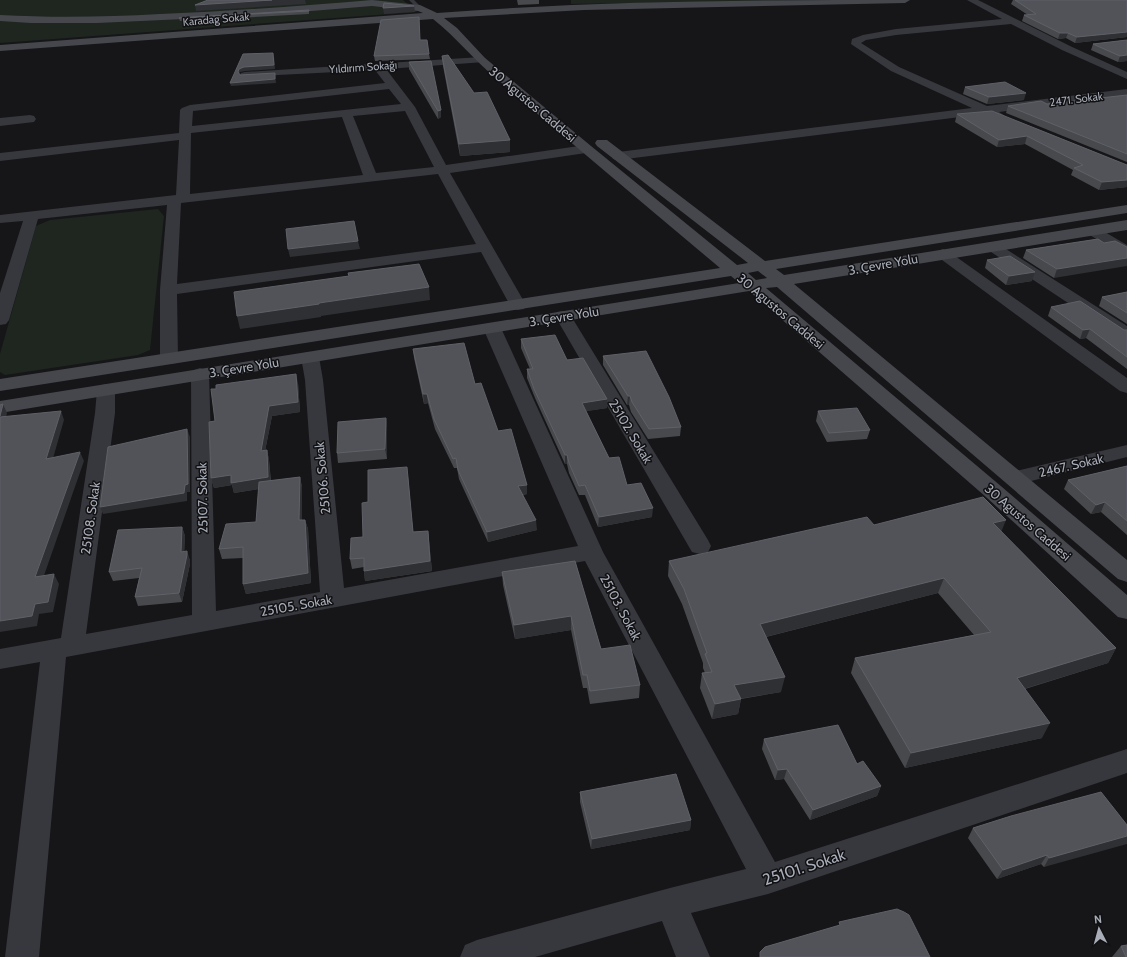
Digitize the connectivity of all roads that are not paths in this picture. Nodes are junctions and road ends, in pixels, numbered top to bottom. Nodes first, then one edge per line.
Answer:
1 (411, 0) edge
2 (905, 0) edge
3 (971, 0) edge
4 (427, 11) junction
5 (456, 14) junction
6 (0, 18) edge
7 (1013, 21) junction
8 (1089, 45) edge
9 (0, 48) edge
10 (1066, 48) junction
11 (481, 60) junction
12 (378, 66) junction
13 (245, 75) edge
14 (1127, 76) edge
15 (393, 85) junction
16 (1127, 92) edge
17 (1109, 95) junction
18 (1127, 103) edge
19 (409, 107) junction
20 (986, 110) junction
21 (346, 113) junction
22 (1008, 119) edge
23 (30, 120) dead end
24 (0, 122) edge
25 (185, 133) junction
26 (586, 149) junction
27 (618, 156) junction
28 (0, 157) edge
29 (442, 170) junction
30 (371, 178) junction
31 (178, 199) junction
32 (1127, 209) edge
33 (32, 216) junction
34 (0, 219) edge
35 (1127, 225) edge
36 (1093, 231) junction
37 (486, 247) junction
38 (993, 247) junction
39 (1127, 251) edge
40 (943, 254) junction
41 (762, 267) junction
42 (734, 271) junction
43 (781, 281) junction
44 (753, 286) junction
45 (168, 290) junction
46 (518, 305) junction
47 (563, 316) junction
48 (0, 320) edge
49 (492, 328) junction
50 (1127, 334) edge
51 (310, 357) junction
52 (169, 359) junction
53 (200, 374) junction
54 (0, 385) edge
55 (1127, 387) edge
56 (106, 390) junction
57 (0, 407) edge
58 (1127, 451) edge
59 (1015, 478) junction
60 (700, 546) dead end
61 (592, 552) junction
62 (1127, 573) edge
63 (333, 599) junction
64 (1127, 610) edge
65 (204, 621) junction
66 (63, 648) junction
67 (0, 659) edge
68 (1126, 763) edge
69 (768, 879) junction
70 (670, 903) junction
71 (22, 957) edge
72 (477, 957) edge
73 (693, 957) edge

1 - 4 lane
2 - 5 main road
3 - 7 street
4 - 5 main road
4 - 6 main road
4 - 9 main road, Karadag Sokak
4 - 11 main road, 30 Agustos Caddesi
5 - 27 main road, 30 Agustos Caddesi
7 - 10 street
7 - 20 street
8 - 10 street
10 - 14 street
11 - 12 street, Yıldırım Sokağı
11 - 26 main road, 30 Agustos Caddesi
12 - 13 street, Yıldırım Sokağı
12 - 15 street
15 - 19 street
15 - 25 street
16 - 17 street, 2471. Sokak
17 - 18 street
17 - 20 street, 2471. Sokak
19 - 21 street
19 - 29 street
20 - 22 street
20 - 27 street, 2471. Sokak
21 - 25 street
21 - 30 street
23 - 24 street
25 - 28 street
25 - 31 street
26 - 29 street
26 - 42 main road, 30 Agustos Caddesi
27 - 41 main road, 30 Agustos Caddesi
29 - 30 street
29 - 37 street
30 - 31 street
31 - 33 street
31 - 45 street
32 - 41 main road, 3. Çevre Yolu
33 - 34 street
33 - 48 street
35 - 36 main road, 3. Çevre Yolu
36 - 38 main road, 3. Çevre Yolu
36 - 39 street
37 - 45 street
37 - 46 street
38 - 40 main road, 3. Çevre Yolu
38 - 50 street
40 - 43 main road, 3. Çevre Yolu
40 - 55 street
41 - 42 main road, 3. Çevre Yolu
41 - 43 main road, 30 Agustos Caddesi
42 - 44 main road, 30 Agustos Caddesi
42 - 46 main road, 3. Çevre Yolu
43 - 44 main road, 3. Çevre Yolu
43 - 59 main road, 30 Agustos Caddesi
44 - 47 main road, 3. Çevre Yolu
44 - 64 main road, 30 Agustos Caddesi
45 - 52 street
46 - 52 main road, 3. Çevre Yolu
47 - 49 main road, 3. Çevre Yolu
47 - 60 street, 25102. Sokak
49 - 51 main road, 3. Çevre Yolu
49 - 61 street, 25103. Sokak
51 - 53 main road, 3. Çevre Yolu
51 - 63 street, 25106. Sokak
52 - 54 main road, 3. Çevre Yolu
53 - 56 main road, 3. Çevre Yolu
53 - 65 street, 25107. Sokak
56 - 57 main road, 3. Çevre Yolu
56 - 66 street, 25108. Sokak
58 - 59 street, 2467. Sokak
59 - 62 main road, 30 Agustos Caddesi
61 - 63 street, 25105. Sokak
61 - 69 street, 25103. Sokak
63 - 65 street, 25105. Sokak
65 - 66 street, 25105. Sokak
66 - 67 street, 25105. Sokak
66 - 71 street, 25108. Sokak
68 - 69 street, 25101. Sokak
69 - 70 street, 25101. Sokak
70 - 72 street, 25101. Sokak
70 - 73 street

